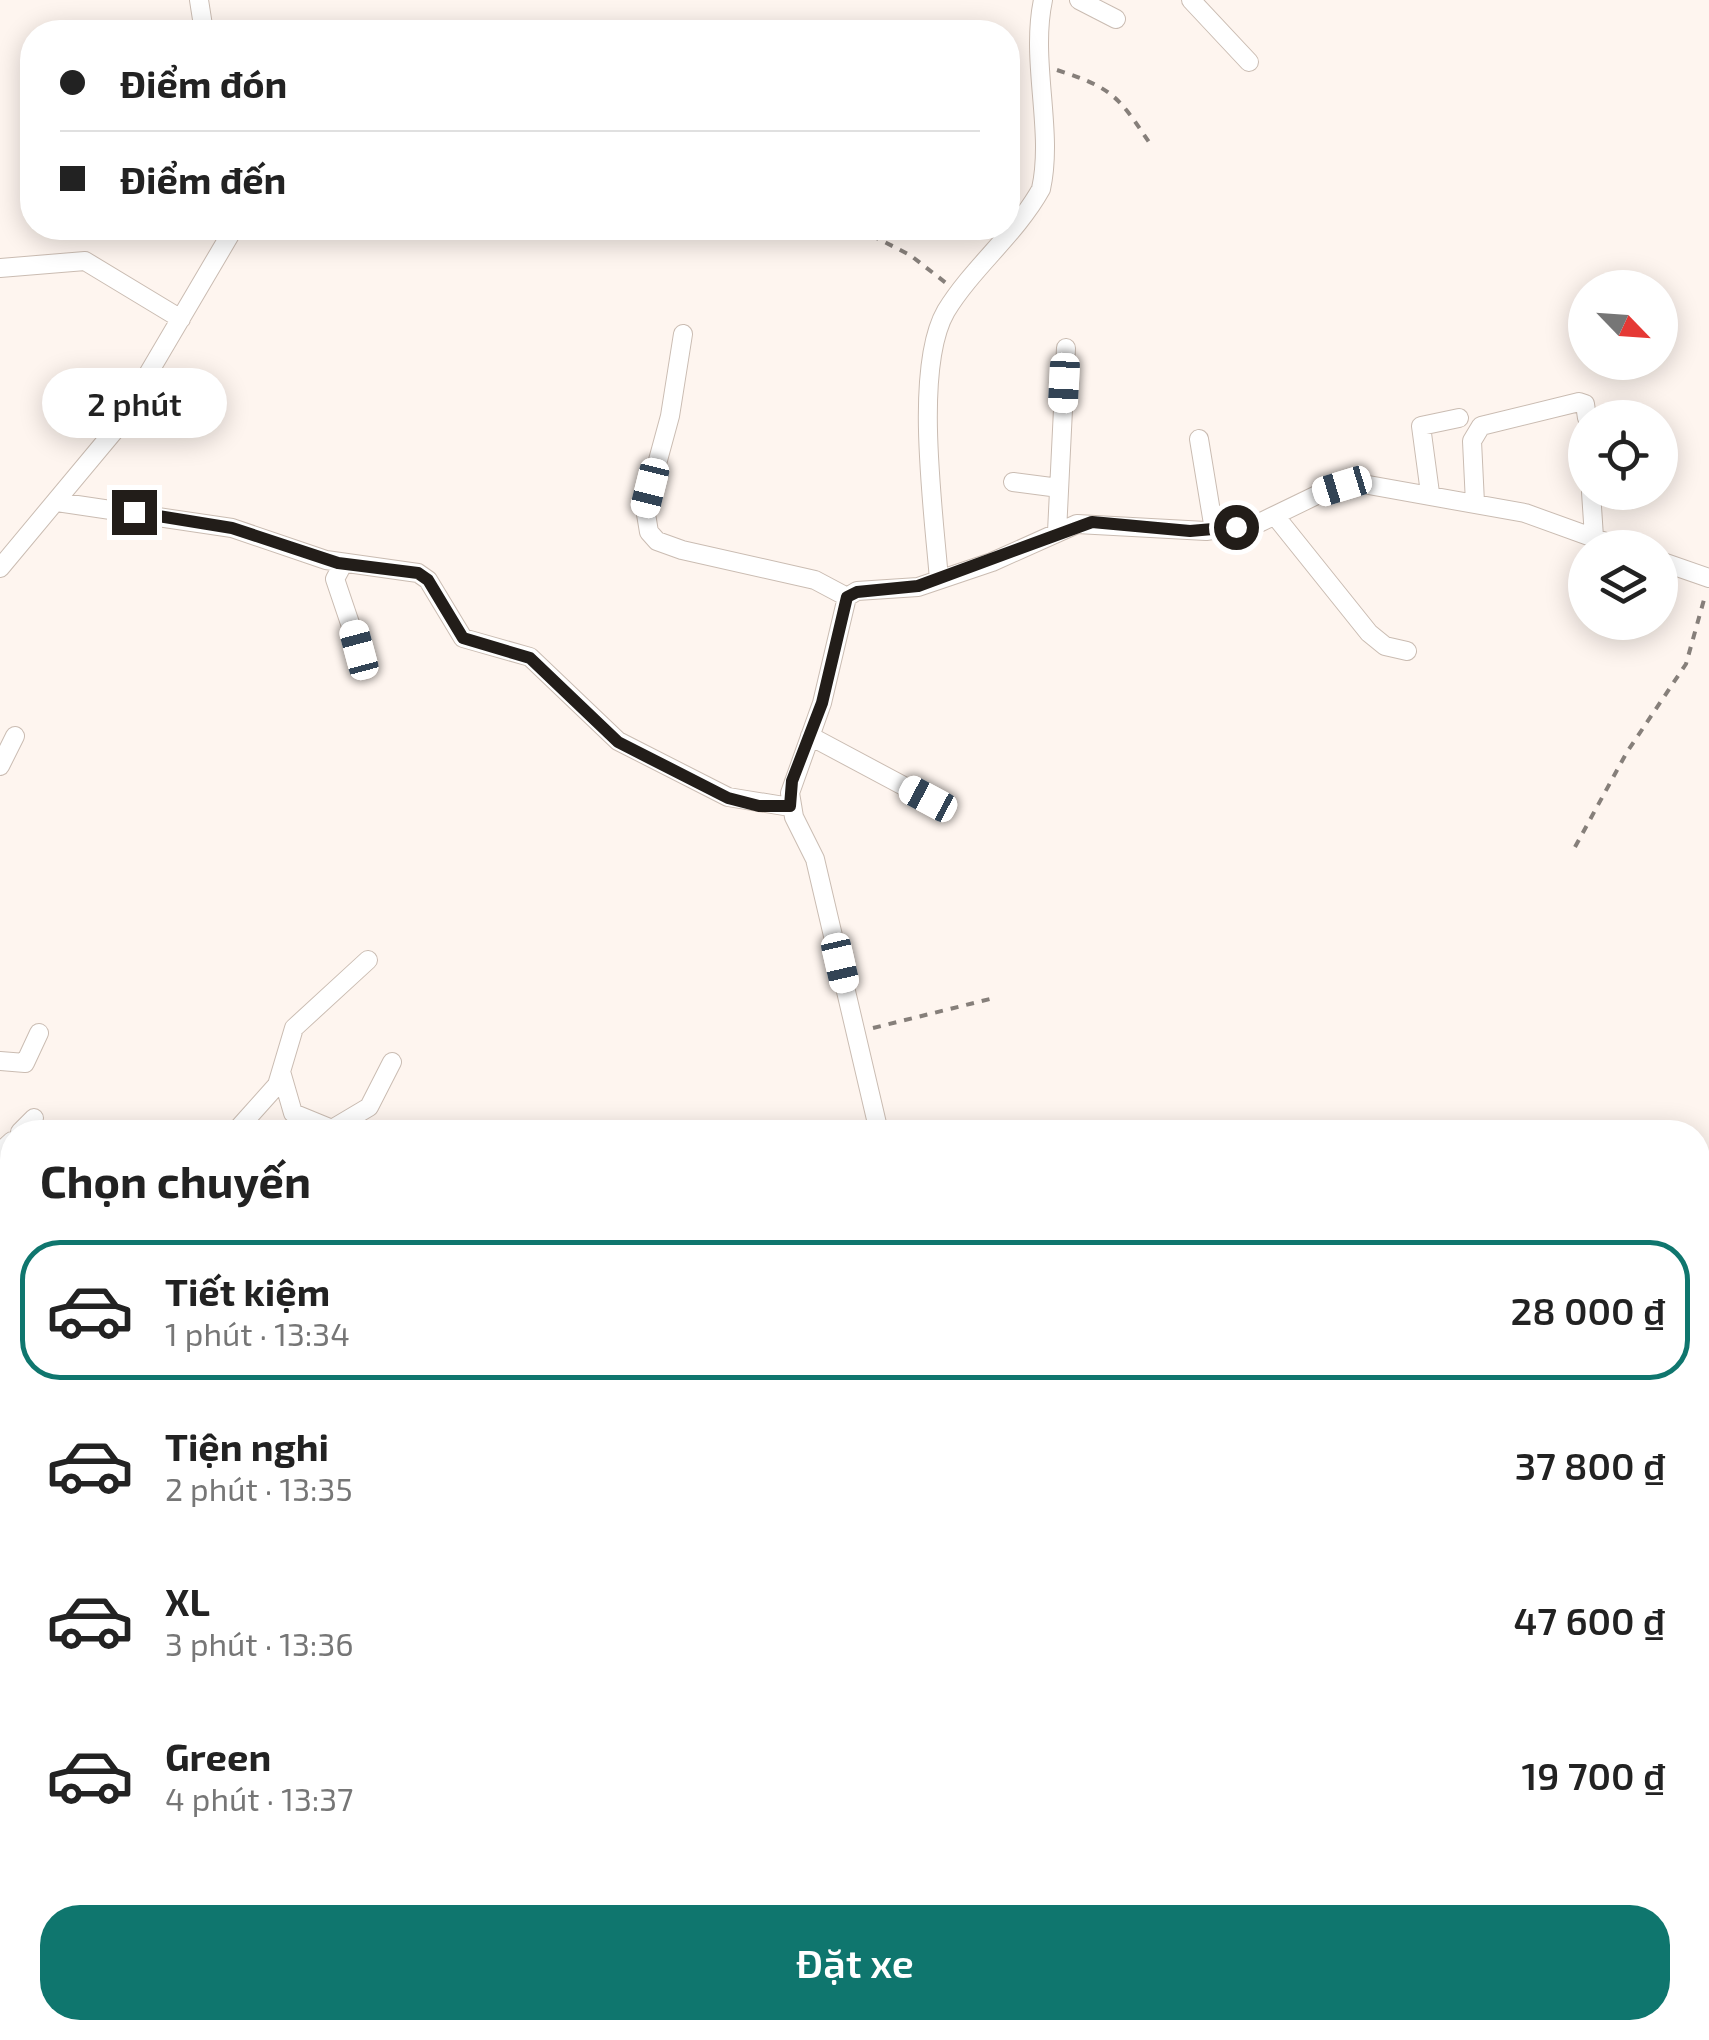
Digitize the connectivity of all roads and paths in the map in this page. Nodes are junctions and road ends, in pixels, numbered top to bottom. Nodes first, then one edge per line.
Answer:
1 (1044, 0) edge
2 (1079, 0) edge
3 (1192, 0) edge
4 (1116, 19) dead end
5 (1249, 62) dead end
6 (1040, 64) junction
7 (1154, 148) dead end
8 (1020, 216) edge
9 (227, 240) edge
10 (880, 240) edge
11 (1001, 240) edge
12 (0, 268) edge
13 (957, 294) junction
14 (181, 319) junction
15 (683, 334) dead end
16 (1066, 348) dead end
17 (1568, 405) edge
18 (1460, 418) dead end
19 (1198, 439) dead end
20 (1013, 482) dead end
21 (1059, 488) junction
22 (1430, 493) junction
23 (57, 502) junction
24 (1476, 503) junction
25 (1276, 517) junction
26 (1214, 530) junction
27 (1572, 530) edge
28 (1057, 532) junction
29 (342, 564) junction
30 (0, 568) edge
31 (1678, 568) edge
32 (939, 580) junction
33 (1709, 580) edge
34 (847, 597) junction
35 (359, 650) dead end
36 (1407, 651) dead end
37 (15, 736) dead end
38 (810, 736) junction
39 (0, 766) edge
40 (928, 799) dead end
41 (790, 806) junction
42 (1574, 847) dead end
43 (368, 960) dead end
44 (994, 998) dead end
45 (856, 1033) junction
46 (39, 1034) dead end
47 (0, 1061) edge
48 (392, 1062) dead end
49 (282, 1075) junction
50 (246, 1120) edge
51 (310, 1120) edge
52 (347, 1120) edge
53 (876, 1120) edge

1 - 6 street
2 - 4 street
3 - 5 street
6 - 7 path
6 - 8 street
9 - 14 street
10 - 13 path
11 - 13 street
12 - 14 street
13 - 32 street
14 - 23 street
15 - 34 street
16 - 21 street
17 - 24 street
18 - 22 street
19 - 26 street
20 - 21 street
21 - 28 street
22 - 24 street
22 - 25 street
23 - 29 street
23 - 30 street
24 - 27 street
25 - 26 street
25 - 36 street
26 - 28 street
28 - 32 street
29 - 35 street
29 - 41 street
31 - 33 street
32 - 34 street
33 - 42 path
34 - 38 street
37 - 39 street
38 - 40 street
38 - 41 street
41 - 45 street
43 - 49 street
44 - 45 path
45 - 53 street
46 - 47 street
48 - 52 street
49 - 50 street
49 - 51 street

